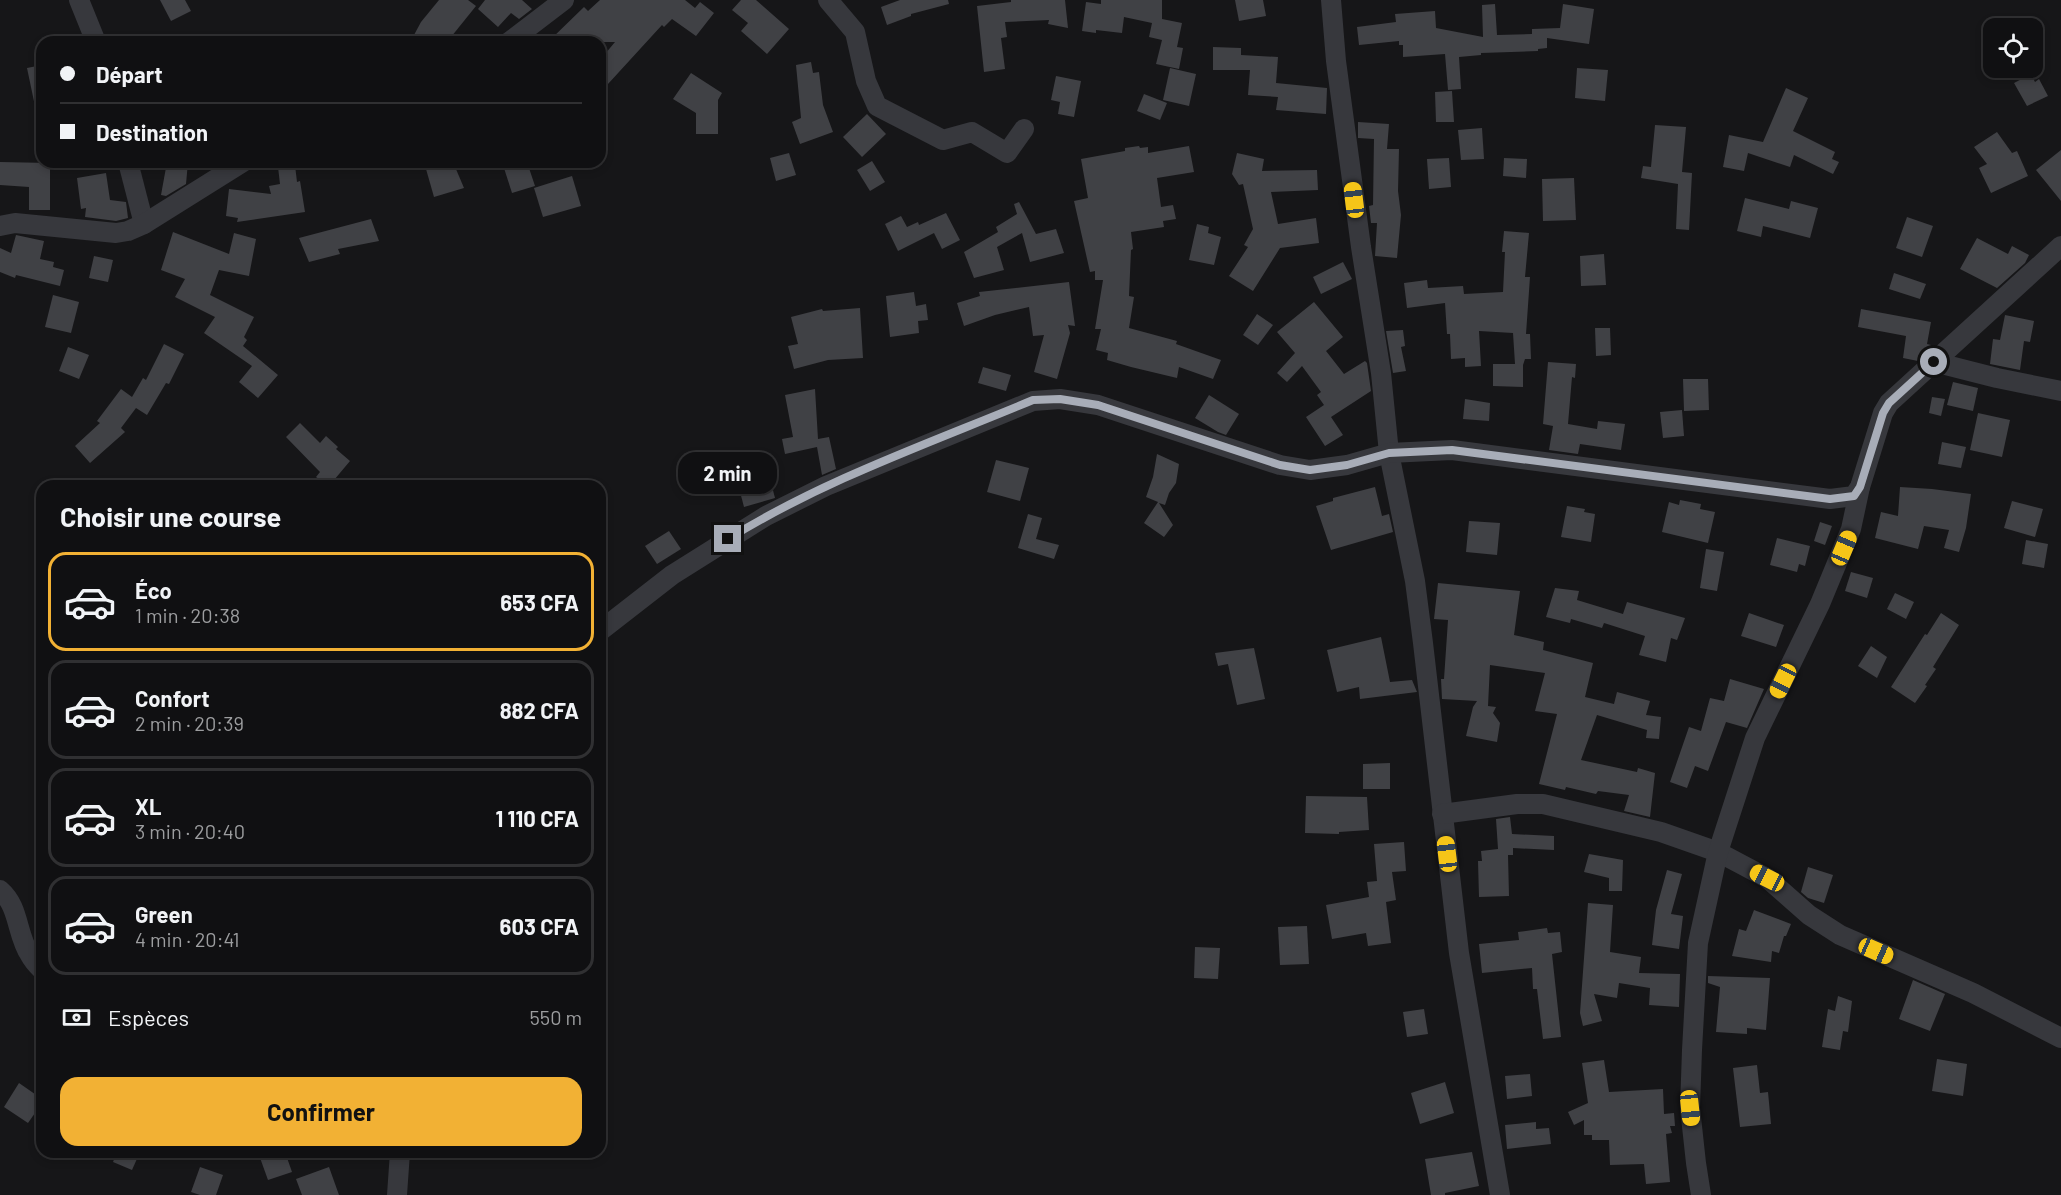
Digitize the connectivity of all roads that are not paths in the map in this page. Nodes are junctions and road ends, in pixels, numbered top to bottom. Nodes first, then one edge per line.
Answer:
1 (79, 0) edge
2 (564, 0) edge
3 (828, 0) edge
4 (1331, 0) edge
5 (94, 36) edge
6 (517, 36) edge
7 (1024, 129) dead end
8 (130, 168) edge
9 (233, 168) edge
10 (144, 224) junction
11 (0, 226) edge
12 (2061, 246) edge
13 (1934, 362) junction
14 (2061, 391) edge
15 (1389, 453) junction
16 (1860, 487) junction
17 (606, 626) edge
18 (1443, 814) junction
19 (1718, 852) junction
20 (0, 890) edge
21 (36, 963) edge
22 (2061, 1038) edge
23 (400, 1158) edge
24 (397, 1195) edge
25 (1500, 1195) edge
26 (1701, 1195) edge

1 - 5 street
2 - 6 street
3 - 7 street
4 - 15 street
8 - 10 street
9 - 10 street
10 - 11 street
12 - 13 street
13 - 14 street
13 - 16 street
15 - 16 street
15 - 17 street
15 - 18 street
16 - 19 street
18 - 19 street
18 - 25 street
19 - 22 street
19 - 26 street
20 - 21 street
23 - 24 street

